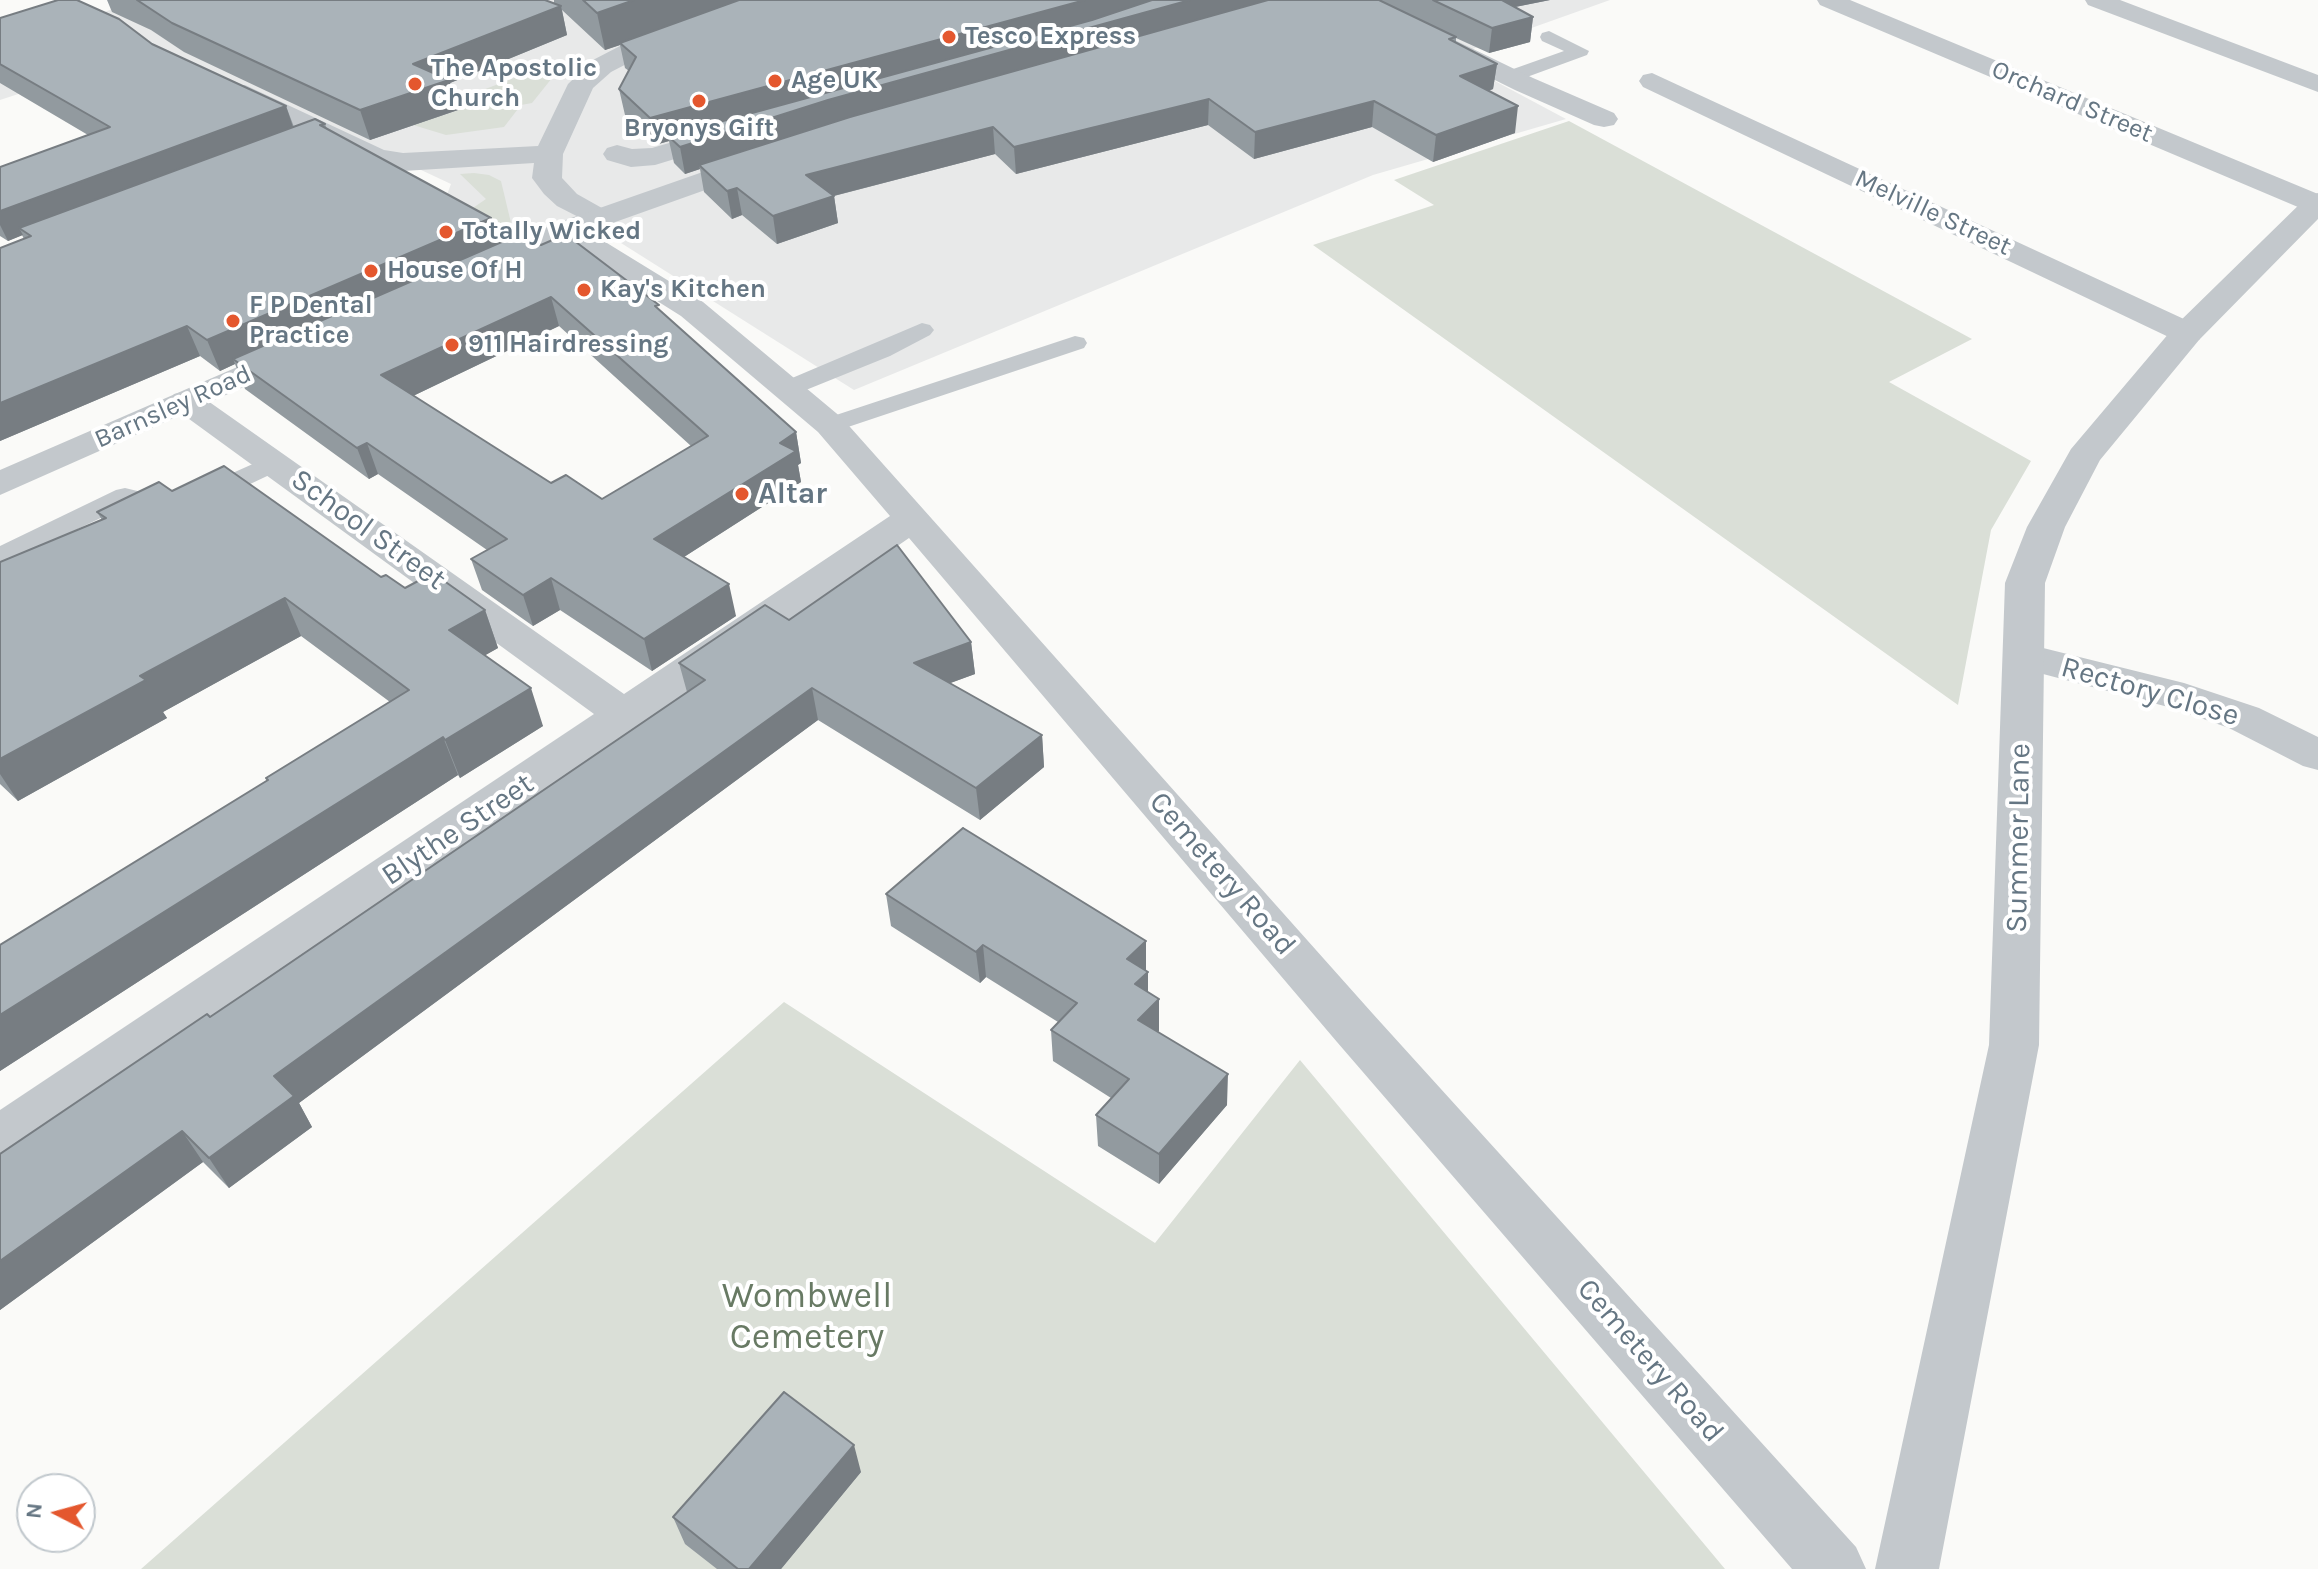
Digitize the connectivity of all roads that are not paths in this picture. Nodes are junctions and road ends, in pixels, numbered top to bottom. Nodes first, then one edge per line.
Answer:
1 (780, 0) edge
2 (1352, 0) edge
3 (1829, 0) edge
4 (2097, 0) edge
5 (1549, 37) dead end
6 (1509, 77) junction
7 (214, 81) edge
8 (2318, 84) edge
9 (1594, 85) dead end
10 (1659, 93) dead end
11 (1556, 98) junction
12 (1604, 119) dead end
13 (754, 127) edge
14 (325, 134) junction
15 (296, 146) edge
16 (549, 154) junction
17 (617, 154) dead end
18 (782, 154) edge
19 (2317, 203) edge
20 (598, 218) junction
21 (565, 230) junction
22 (448, 283) edge
23 (922, 330) dead end
24 (2187, 333) junction
25 (317, 342) edge
26 (1075, 343) dead end
27 (787, 389) junction
28 (186, 401) junction
29 (830, 425) junction
30 (273, 463) junction
31 (0, 484) edge
32 (913, 518) junction
33 (0, 557) edge
34 (2023, 656) junction
35 (626, 716) junction
36 (2318, 755) edge
37 (0, 1138) edge
38 (1834, 1569) edge
39 (1907, 1569) edge

1 - 16 street
2 - 6 street
3 - 19 street, Orchard Street
4 - 8 street
5 - 6 lane
6 - 11 street
7 - 14 street
9 - 11 street
10 - 24 street, Melville Street
11 - 12 street
13 - 17 street
14 - 15 street
14 - 16 street
16 - 20 street
18 - 20 street
19 - 24 street, Summer Lane
20 - 21 street
21 - 22 street
21 - 27 street, Cemetery Road
23 - 27 lane
24 - 34 street, Summer Lane
25 - 28 street, Barnsley Road
26 - 29 lane
27 - 29 street, Cemetery Road
28 - 30 street, School Street
28 - 31 street, Barnsley Road
29 - 32 street, Cemetery Road
30 - 33 lane
30 - 35 street, School Street
32 - 35 street, Blythe Street
32 - 38 street, Cemetery Road
34 - 36 street, Rectory Close
34 - 39 street, Summer Lane
35 - 37 street, Blythe Street

